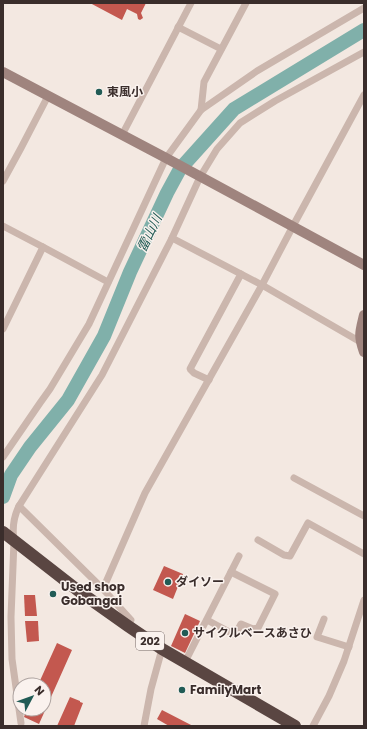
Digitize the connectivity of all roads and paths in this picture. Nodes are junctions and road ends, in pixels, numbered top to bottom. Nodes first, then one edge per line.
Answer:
1 (191, 3) edge
2 (246, 3) edge
3 (364, 8) edge
4 (178, 27) junction
5 (221, 50) junction
6 (364, 52) edge
7 (3, 73) edge
8 (364, 95) edge
9 (48, 96) junction
10 (201, 110) junction
11 (122, 135) junction
12 (166, 158) junction
13 (200, 177) junction
14 (3, 181) edge
15 (3, 226) edge
16 (292, 226) junction
17 (172, 238) junction
18 (43, 247) junction
19 (364, 265) edge
20 (241, 274) junction
21 (108, 282) junction
22 (262, 285) junction
23 (364, 315) edge
24 (3, 329) edge
25 (362, 343) edge
26 (364, 352) edge
27 (209, 380) junction
28 (3, 457) edge
29 (294, 478) dead end
30 (19, 506) junction
31 (364, 516) edge
32 (3, 532) edge
33 (258, 540) dead end
34 (14, 541) junction
35 (364, 554) edge
36 (239, 556) dead end
37 (231, 572) junction
38 (103, 588) junction
39 (364, 600) edge
40 (324, 619) dead end
41 (207, 620) junction
42 (128, 626) junction
43 (349, 647) junction
44 (162, 649) junction
45 (186, 662) junction
46 (21, 723) dead end
47 (144, 726) edge
48 (295, 726) edge
49 (313, 726) edge

1 - 4 street
2 - 5 street
3 - 10 street
4 - 5 street
4 - 11 street
5 - 10 street
6 - 13 street
7 - 9 street
8 - 16 street
9 - 11 street
9 - 14 street
10 - 12 street
11 - 12 street
12 - 13 street
12 - 21 street
13 - 16 street
13 - 17 street
15 - 18 street
16 - 19 street
16 - 22 street
17 - 20 street
17 - 30 street
18 - 21 street
18 - 24 street
20 - 22 street
20 - 27 street
21 - 28 street
22 - 25 street
22 - 27 street
23 - 25 street
25 - 26 street
27 - 38 street
29 - 31 street
30 - 34 street
30 - 38 street
32 - 34 highway, 202
33 - 35 street
34 - 42 highway, 202
34 - 46 street
36 - 37 street
37 - 41 street
37 - 41 street
38 - 42 street
39 - 43 street
40 - 43 street
41 - 45 street
42 - 44 highway, 202
43 - 49 street
44 - 45 highway, 202
44 - 47 street
45 - 48 highway, 202

